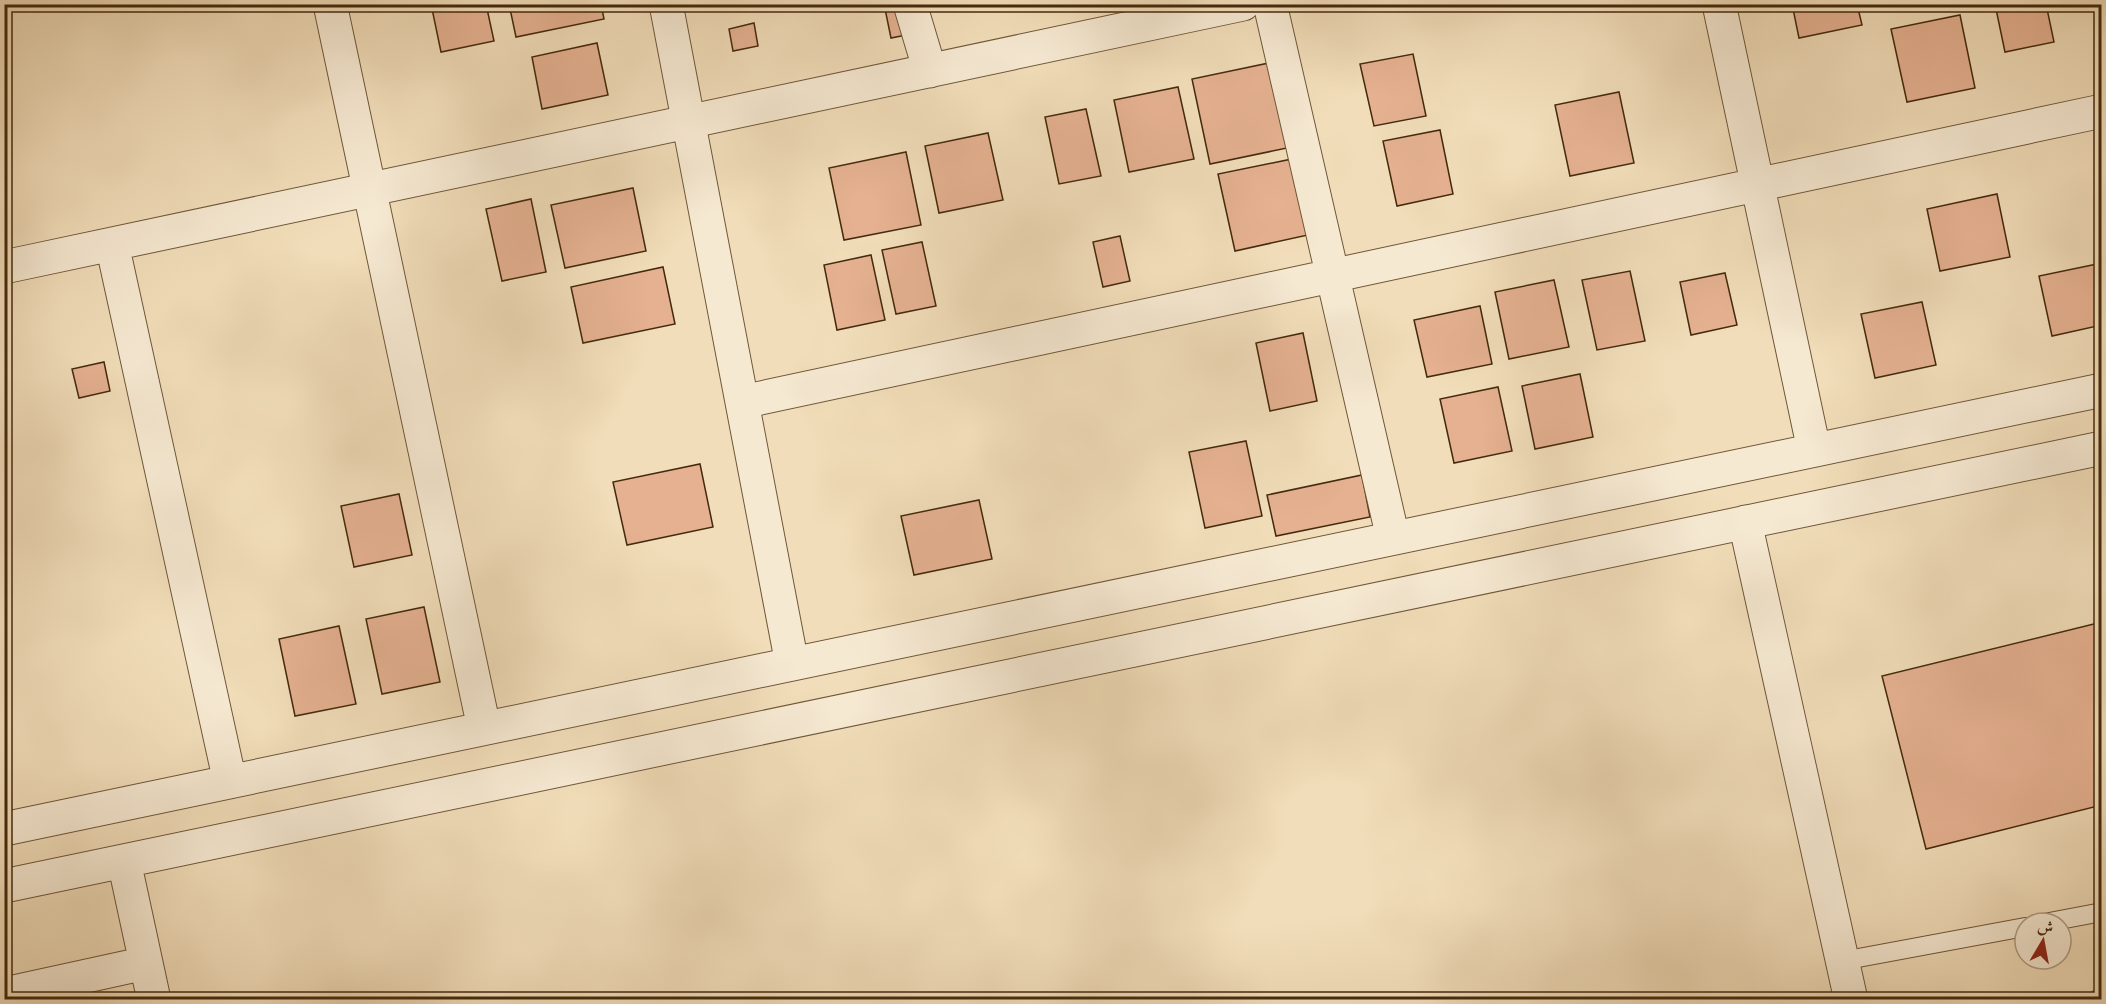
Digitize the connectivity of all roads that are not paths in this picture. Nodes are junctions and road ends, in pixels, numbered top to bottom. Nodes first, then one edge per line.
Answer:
1 (330, 4) edge
2 (666, 4) edge
3 (910, 4) edge
4 (1243, 4) edge
5 (1270, 4) edge
6 (1719, 4) edge
7 (930, 71) junction
8 (2102, 111) edge
9 (688, 122) junction
10 (1757, 185) junction
11 (369, 190) junction
12 (112, 244) junction
13 (4, 267) edge
14 (1332, 276) junction
15 (2102, 390) edge
16 (742, 402) junction
17 (2102, 448) edge
18 (1814, 450) junction
19 (1745, 522) junction
20 (1393, 538) junction
21 (792, 664) junction
22 (484, 728) junction
23 (230, 782) junction
24 (4, 829) edge
25 (124, 861) junction
26 (4, 886) edge
27 (2102, 912) edge
28 (2073, 918) edge
29 (2013, 929) edge
30 (1842, 962) junction
31 (146, 963) junction
32 (4, 994) edge
33 (2102, 998) edge
34 (154, 999) edge
35 (1851, 999) edge
36 (2096, 999) edge

1 - 11 street
2 - 9 street
3 - 7 street
4 - 7 street
5 - 14 street
6 - 10 street
7 - 9 street
8 - 10 street
9 - 11 street
9 - 16 street
10 - 14 street
10 - 18 street
11 - 12 street
11 - 22 street
12 - 13 street
12 - 23 street
14 - 16 street
14 - 20 street
15 - 18 street
16 - 21 street
17 - 19 street
18 - 20 street
19 - 25 street
19 - 30 street
20 - 21 street
21 - 22 street
22 - 23 street
23 - 24 street
25 - 26 street
25 - 31 street
27 - 28 lane
29 - 30 lane
30 - 35 street
31 - 32 street
31 - 34 street
33 - 36 lane

